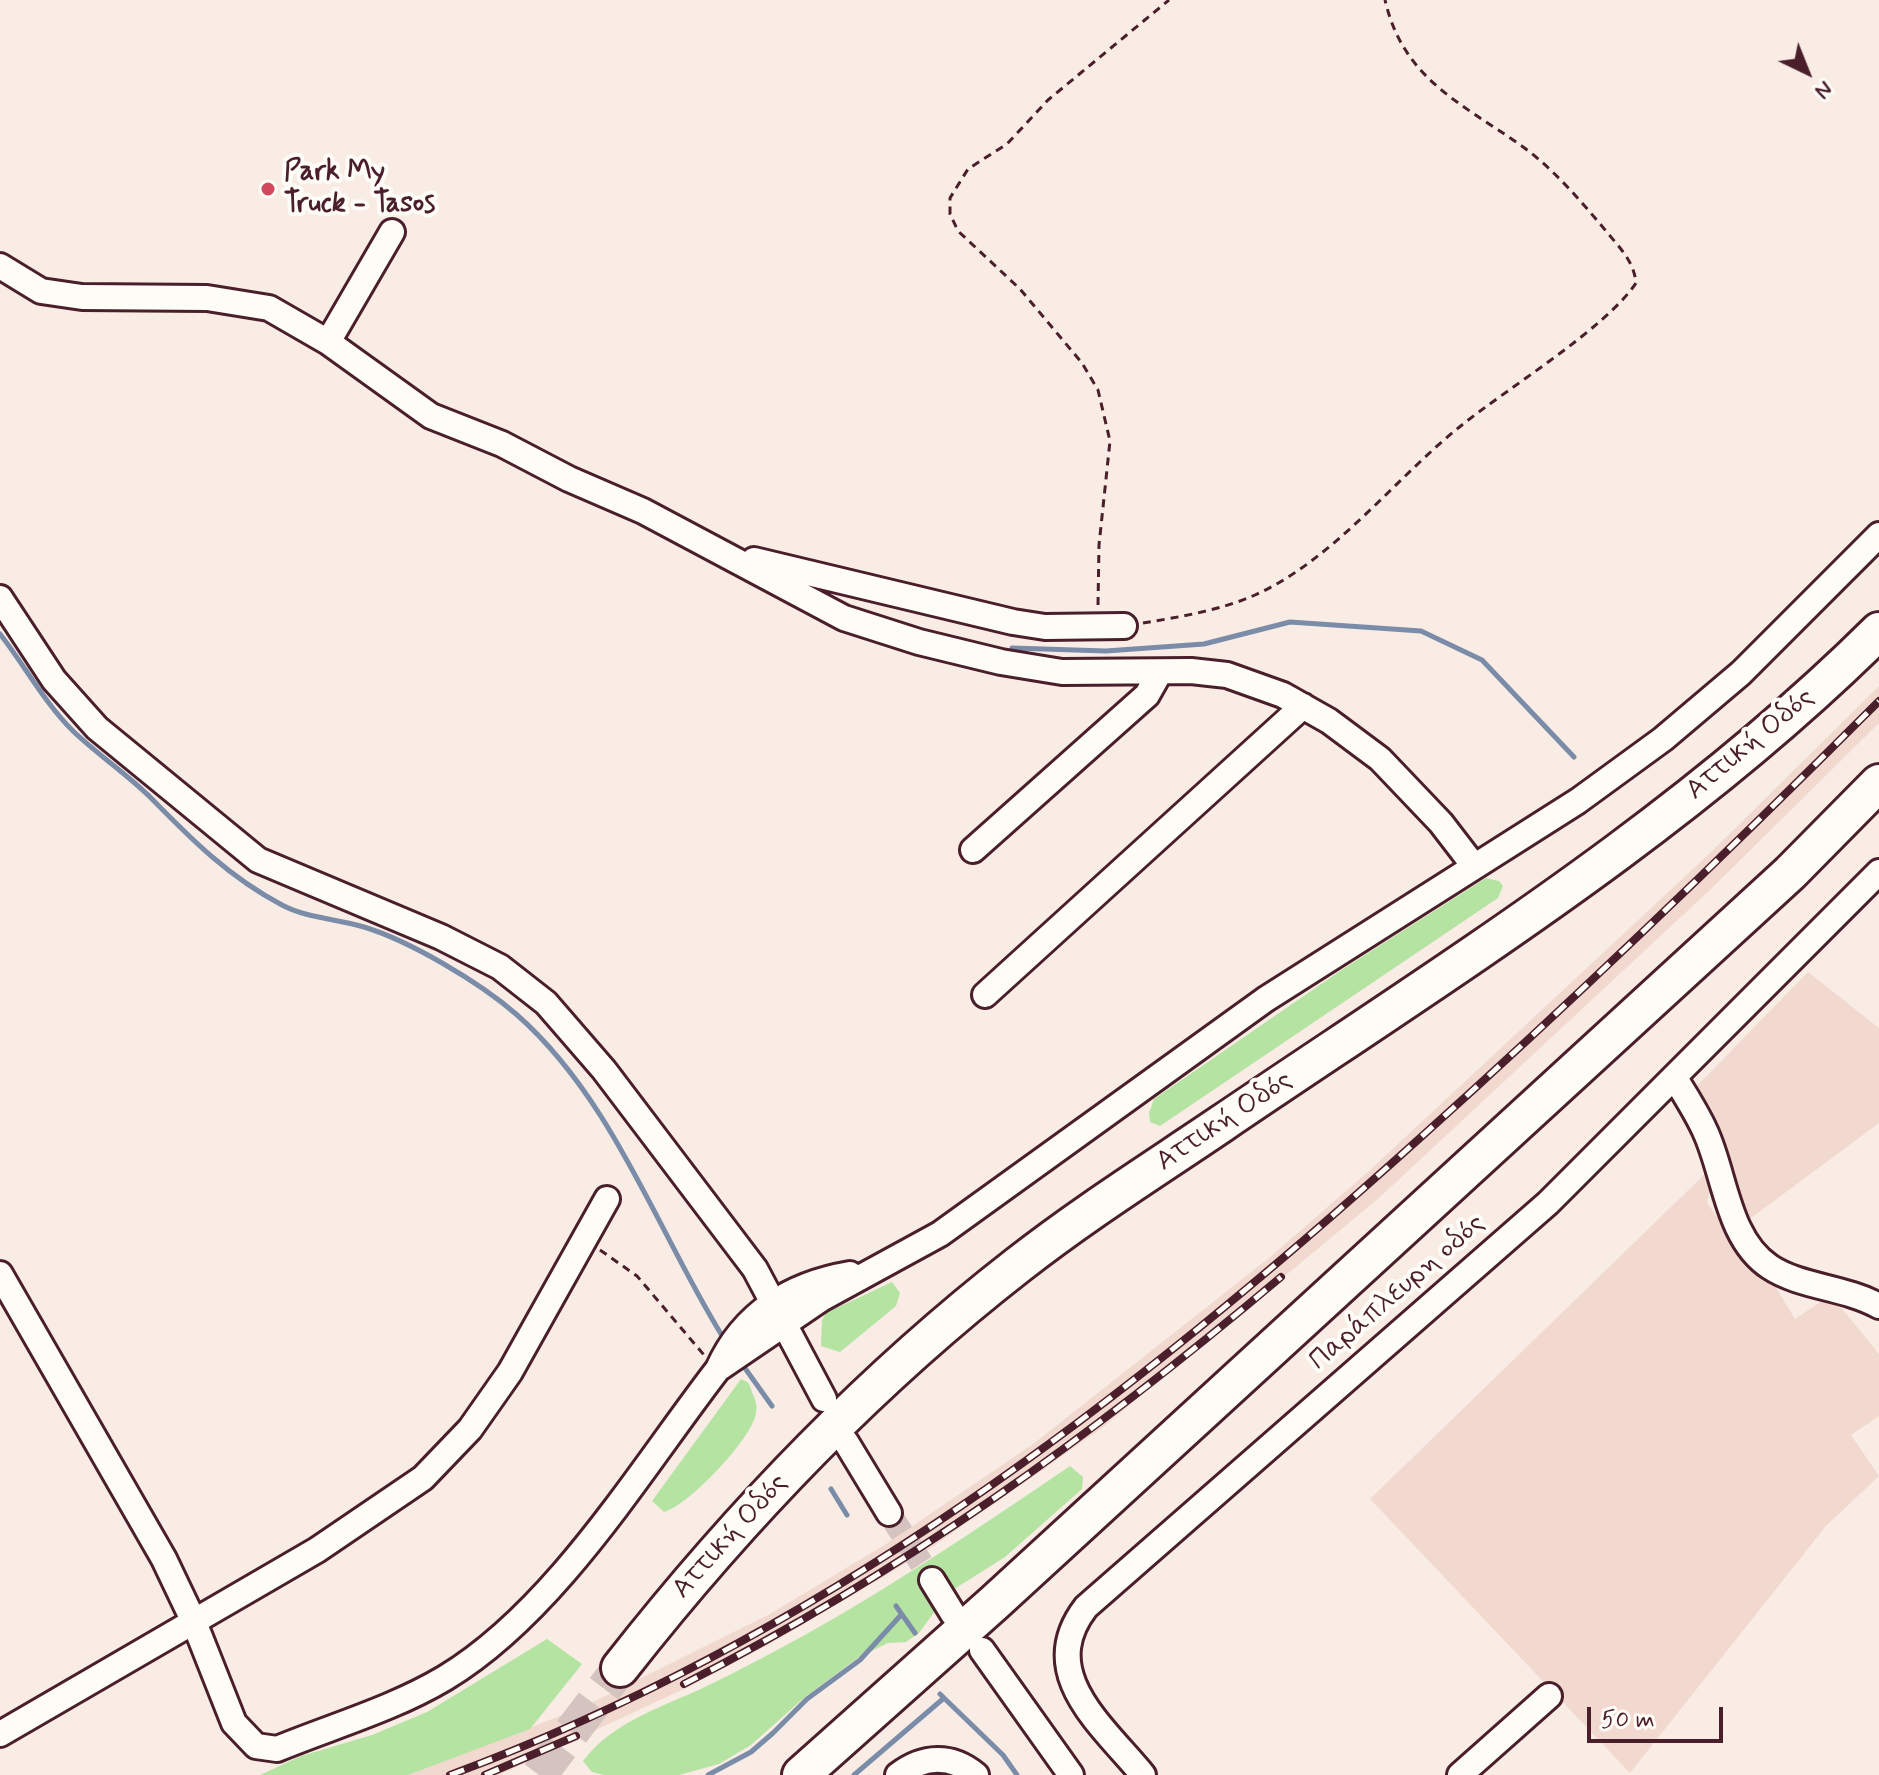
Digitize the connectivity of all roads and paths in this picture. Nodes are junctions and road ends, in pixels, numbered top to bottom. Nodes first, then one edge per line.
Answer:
1 (1169, 0) edge
2 (1385, 0) edge
3 (392, 232) dead end
4 (0, 266) edge
5 (328, 342) junction
6 (1879, 535) edge
7 (726, 554) junction
8 (0, 598) edge
9 (1124, 626) joint
10 (1090, 628) junction
11 (1879, 631) edge
12 (1160, 672) junction
13 (1303, 706) junction
14 (1879, 783) edge
15 (973, 850) dead end
16 (1474, 866) junction
17 (1879, 872) edge
18 (985, 995) dead end
19 (1675, 1078) junction
20 (607, 1199) dead end
21 (585, 1239) junction
22 (0, 1274) edge
23 (1879, 1306) edge
24 (779, 1312) junction
25 (718, 1369) junction
26 (824, 1399) dead end
27 (846, 1442) dead end
28 (889, 1513) tunnel mouth
29 (932, 1580) tunnel mouth
30 (953, 1614) dead end
31 (194, 1622) junction
32 (982, 1650) dead end
33 (620, 1668) tunnel mouth
34 (1549, 1696) dead end
35 (0, 1734) edge
36 (801, 1775) edge
37 (898, 1775) edge
38 (976, 1775) edge
39 (1071, 1775) edge
40 (1143, 1775) edge
41 (1460, 1775) edge

1 - 10 path
2 - 9 path
3 - 5 street
4 - 5 street
5 - 7 street
6 - 16 street
7 - 10 street
7 - 12 street
8 - 24 street
9 - 10 street
11 - 33 highway, Αττική Οδός
12 - 13 street
12 - 15 street
13 - 16 street
13 - 18 street
14 - 36 highway
16 - 24 street
17 - 19 street, Παράπλευρη οδός
19 - 23 street
19 - 40 street, Παράπλευρη οδός
20 - 21 street
21 - 25 path
21 - 31 street
22 - 31 street
24 - 25 street
24 - 26 street
25 - 31 street
27 - 28 street
29 - 30 street
31 - 35 street
32 - 39 street
34 - 41 street
37 - 38 street

